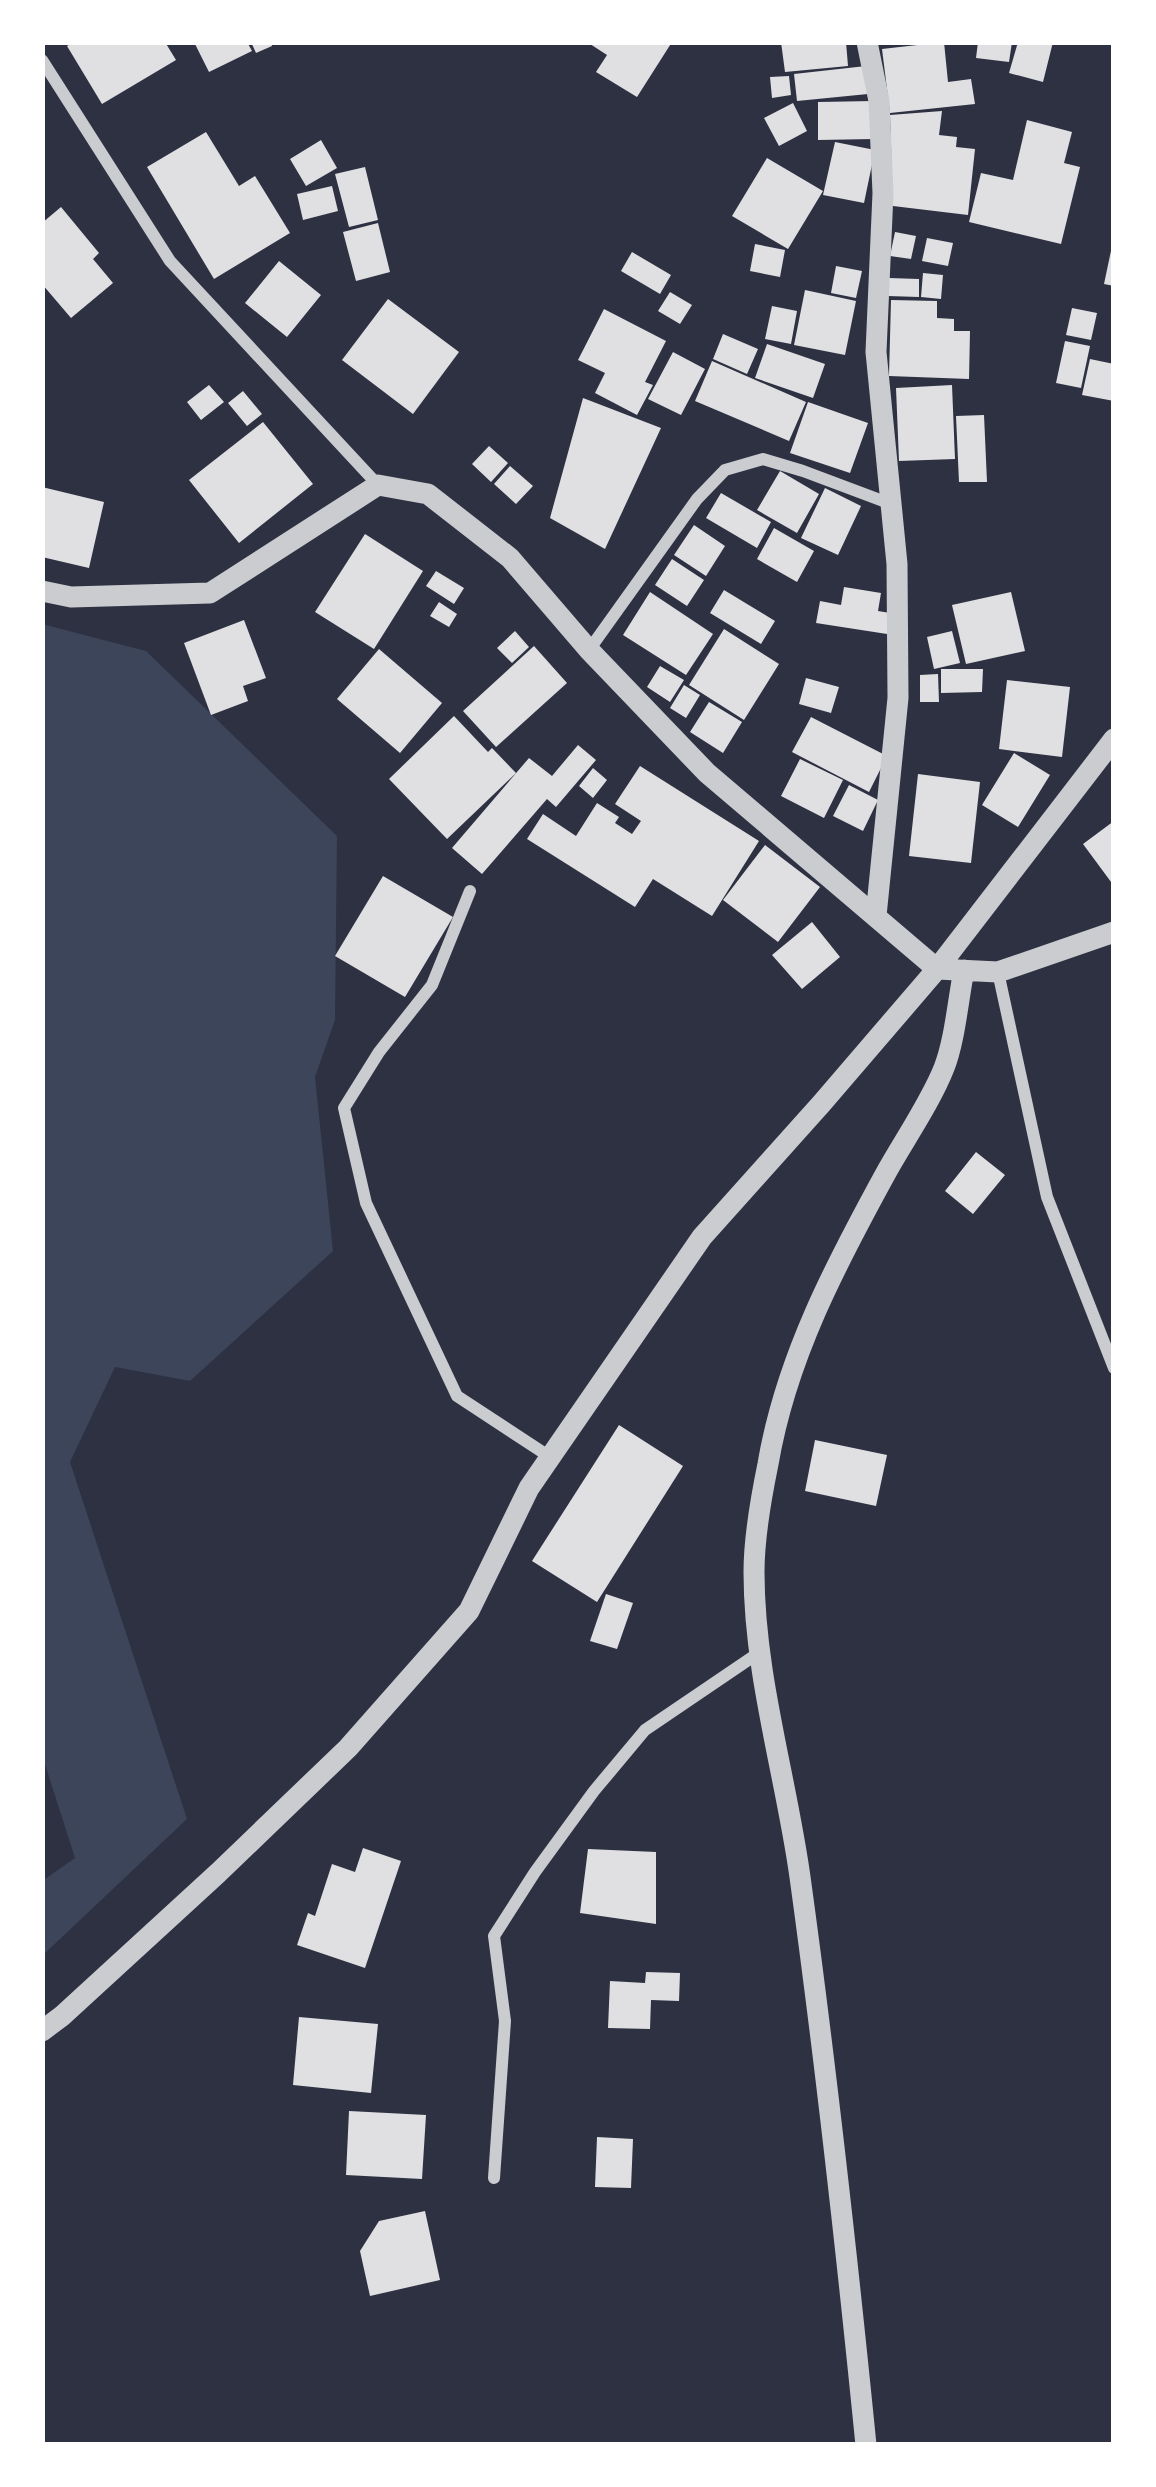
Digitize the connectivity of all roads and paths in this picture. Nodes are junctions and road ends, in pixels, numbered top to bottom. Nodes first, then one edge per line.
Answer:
1 (867, 42) edge
2 (42, 60) edge
3 (378, 485) junction
4 (891, 504) junction
5 (42, 591) edge
6 (590, 650) junction
7 (1114, 739) edge
8 (470, 891) dead end
9 (876, 916) junction
10 (1114, 932) edge
11 (937, 969) junction
12 (964, 970) junction
13 (998, 972) junction
14 (1114, 1368) edge
15 (550, 1457) junction
16 (761, 1651) junction
17 (42, 2030) edge
18 (494, 2178) dead end
19 (866, 2445) edge

1 - 4 street
2 - 3 street
3 - 5 street
3 - 6 street
4 - 6 street
4 - 9 street
6 - 9 street
7 - 11 street
8 - 15 street
9 - 11 street
10 - 13 street
11 - 12 street
11 - 15 street
12 - 13 street
12 - 16 street
13 - 14 street
15 - 17 street
16 - 18 street
16 - 19 street

